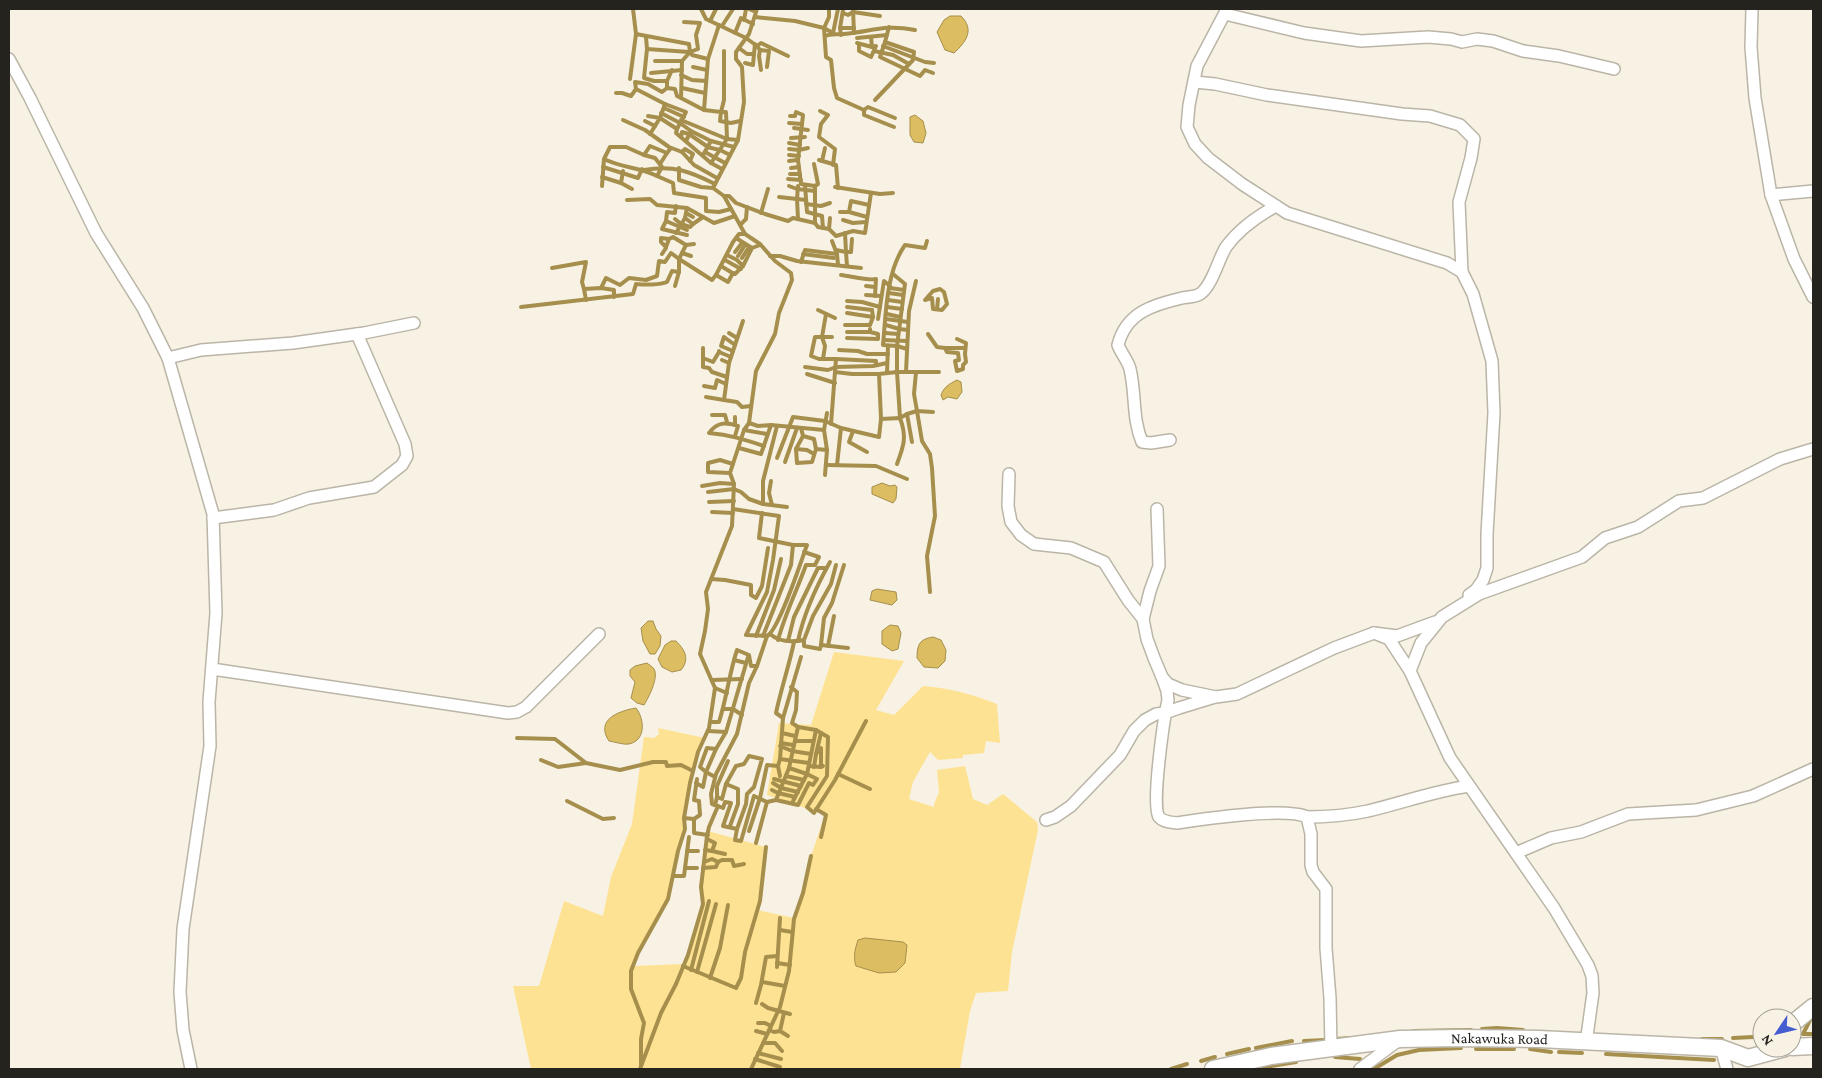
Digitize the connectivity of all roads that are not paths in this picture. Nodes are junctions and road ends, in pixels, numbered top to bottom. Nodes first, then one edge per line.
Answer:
1 (1752, 9) edge
2 (1226, 11) edge
3 (9, 59) edge
4 (1614, 69) dead end
5 (1195, 82) junction
6 (1251, 190) junction
7 (1813, 191) edge
8 (1771, 195) junction
9 (1276, 206) junction
10 (1254, 218) junction
11 (1462, 272) junction
12 (1813, 297) edge
13 (414, 323) dead end
14 (357, 334) junction
15 (168, 358) junction
16 (1170, 440) dead end
17 (1813, 449) edge
18 (1009, 474) dead end
19 (1158, 509) dead end
20 (213, 518) junction
21 (1442, 617) junction
22 (1143, 619) junction
23 (1374, 633) junction
24 (600, 634) dead end
25 (212, 669) junction
26 (1410, 671) junction
27 (1162, 677) junction
28 (1216, 697) junction
29 (1165, 713) junction
30 (1813, 769) edge
31 (1469, 786) junction
32 (1307, 817) junction
33 (1046, 820) dead end
34 (1516, 853) junction
35 (1813, 1007) edge
36 (1802, 1016) edge
37 (1400, 1039) junction
38 (1586, 1043) junction
39 (1331, 1048) junction
40 (1720, 1048) junction
41 (1752, 1055) edge
42 (1752, 1057) edge
43 (1748, 1058) junction
44 (191, 1069) edge
45 (1213, 1069) edge
46 (1360, 1069) edge
47 (1727, 1069) edge

1 - 8 street
2 - 4 street
2 - 5 street
3 - 15 street
5 - 6 street
5 - 11 street
6 - 9 street
6 - 10 street
7 - 8 street
8 - 12 street
9 - 10 street
9 - 11 street
10 - 16 street
11 - 21 street
13 - 14 street
14 - 15 street
14 - 20 street
15 - 20 street
17 - 21 street
18 - 22 street
19 - 22 street
20 - 25 street
21 - 23 street
21 - 26 street
22 - 27 street
23 - 26 street
23 - 28 street
24 - 25 street
25 - 44 street
26 - 31 street
27 - 28 street
27 - 29 street
28 - 29 street
29 - 32 street
29 - 33 street
30 - 34 street
31 - 32 street
31 - 34 street
32 - 39 street
34 - 38 street
35 - 36 main road
37 - 38 main road, Nakawuka Road
37 - 39 main road, Nakawuka Road
37 - 46 street
38 - 40 main road, Nakawuka Road
39 - 45 main road, Nakawuka Road
40 - 43 main road, Nakawuka Road
40 - 47 street
41 - 43 main road
42 - 43 main road

